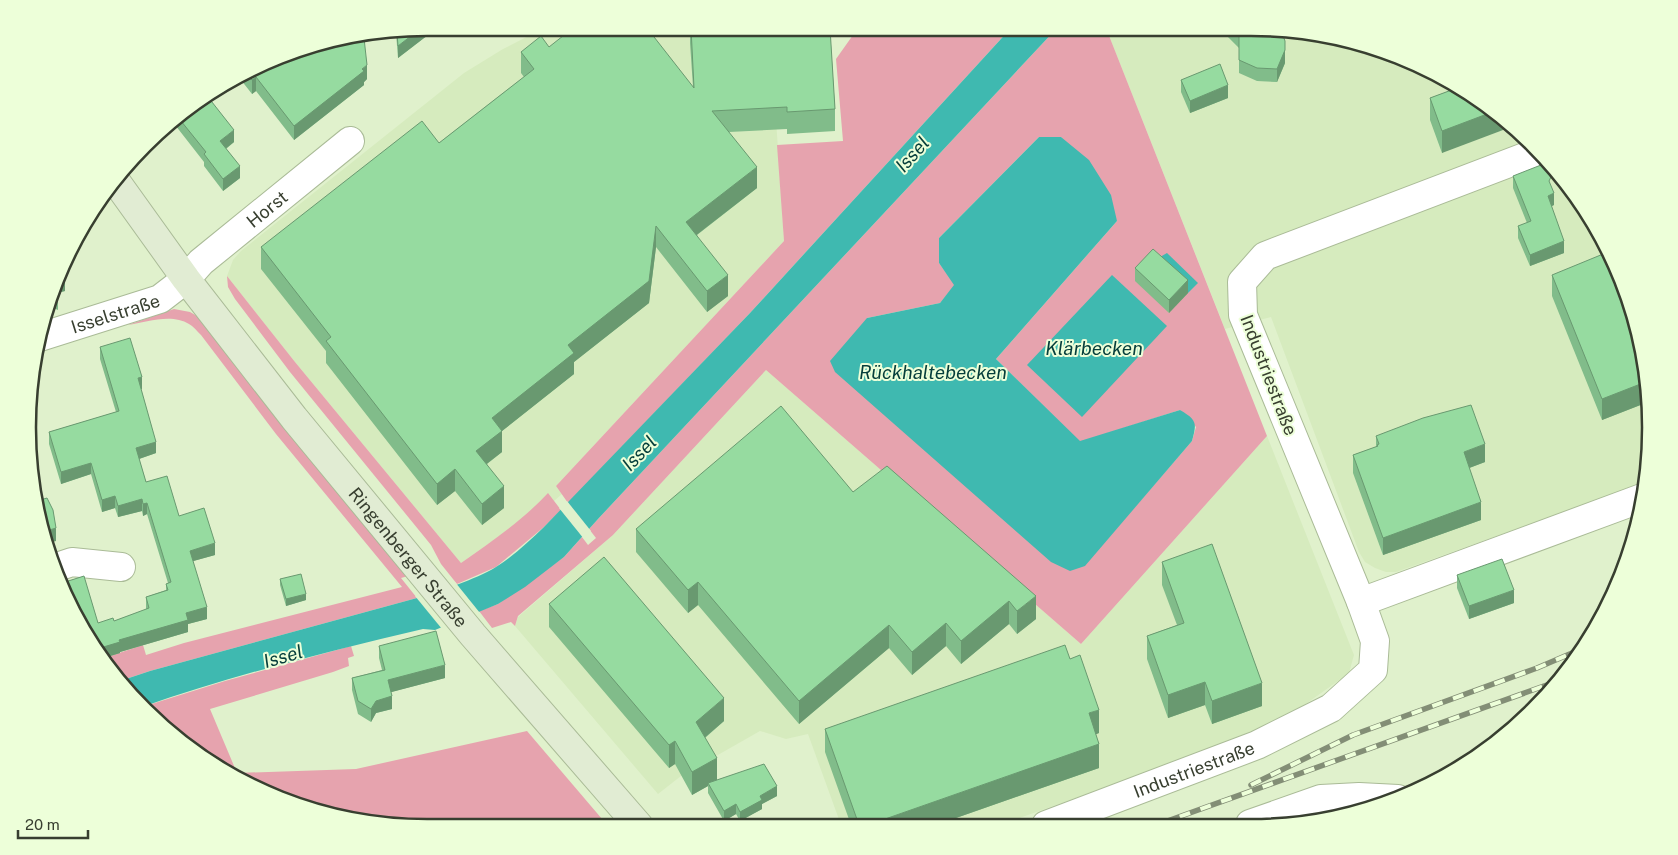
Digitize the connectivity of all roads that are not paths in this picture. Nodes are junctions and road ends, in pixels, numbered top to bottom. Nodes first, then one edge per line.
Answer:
1 (350, 141) dead end
2 (1531, 155) edge
3 (120, 186) edge
4 (186, 279) junction
5 (48, 334) edge
6 (1635, 501) edge
7 (62, 565) edge
8 (121, 567) dead end
9 (1361, 602) junction
10 (1377, 797) edge
11 (1265, 818) edge
12 (633, 819) edge
13 (1062, 819) edge

1 - 4 street, Horst
2 - 9 street, Industriestraße
3 - 4 main road, Ringenberger Straße
4 - 5 street, Isselstraße
4 - 12 main road, Ringenberger Straße
6 - 9 street
7 - 8 street
9 - 13 street, Industriestraße
10 - 11 street

